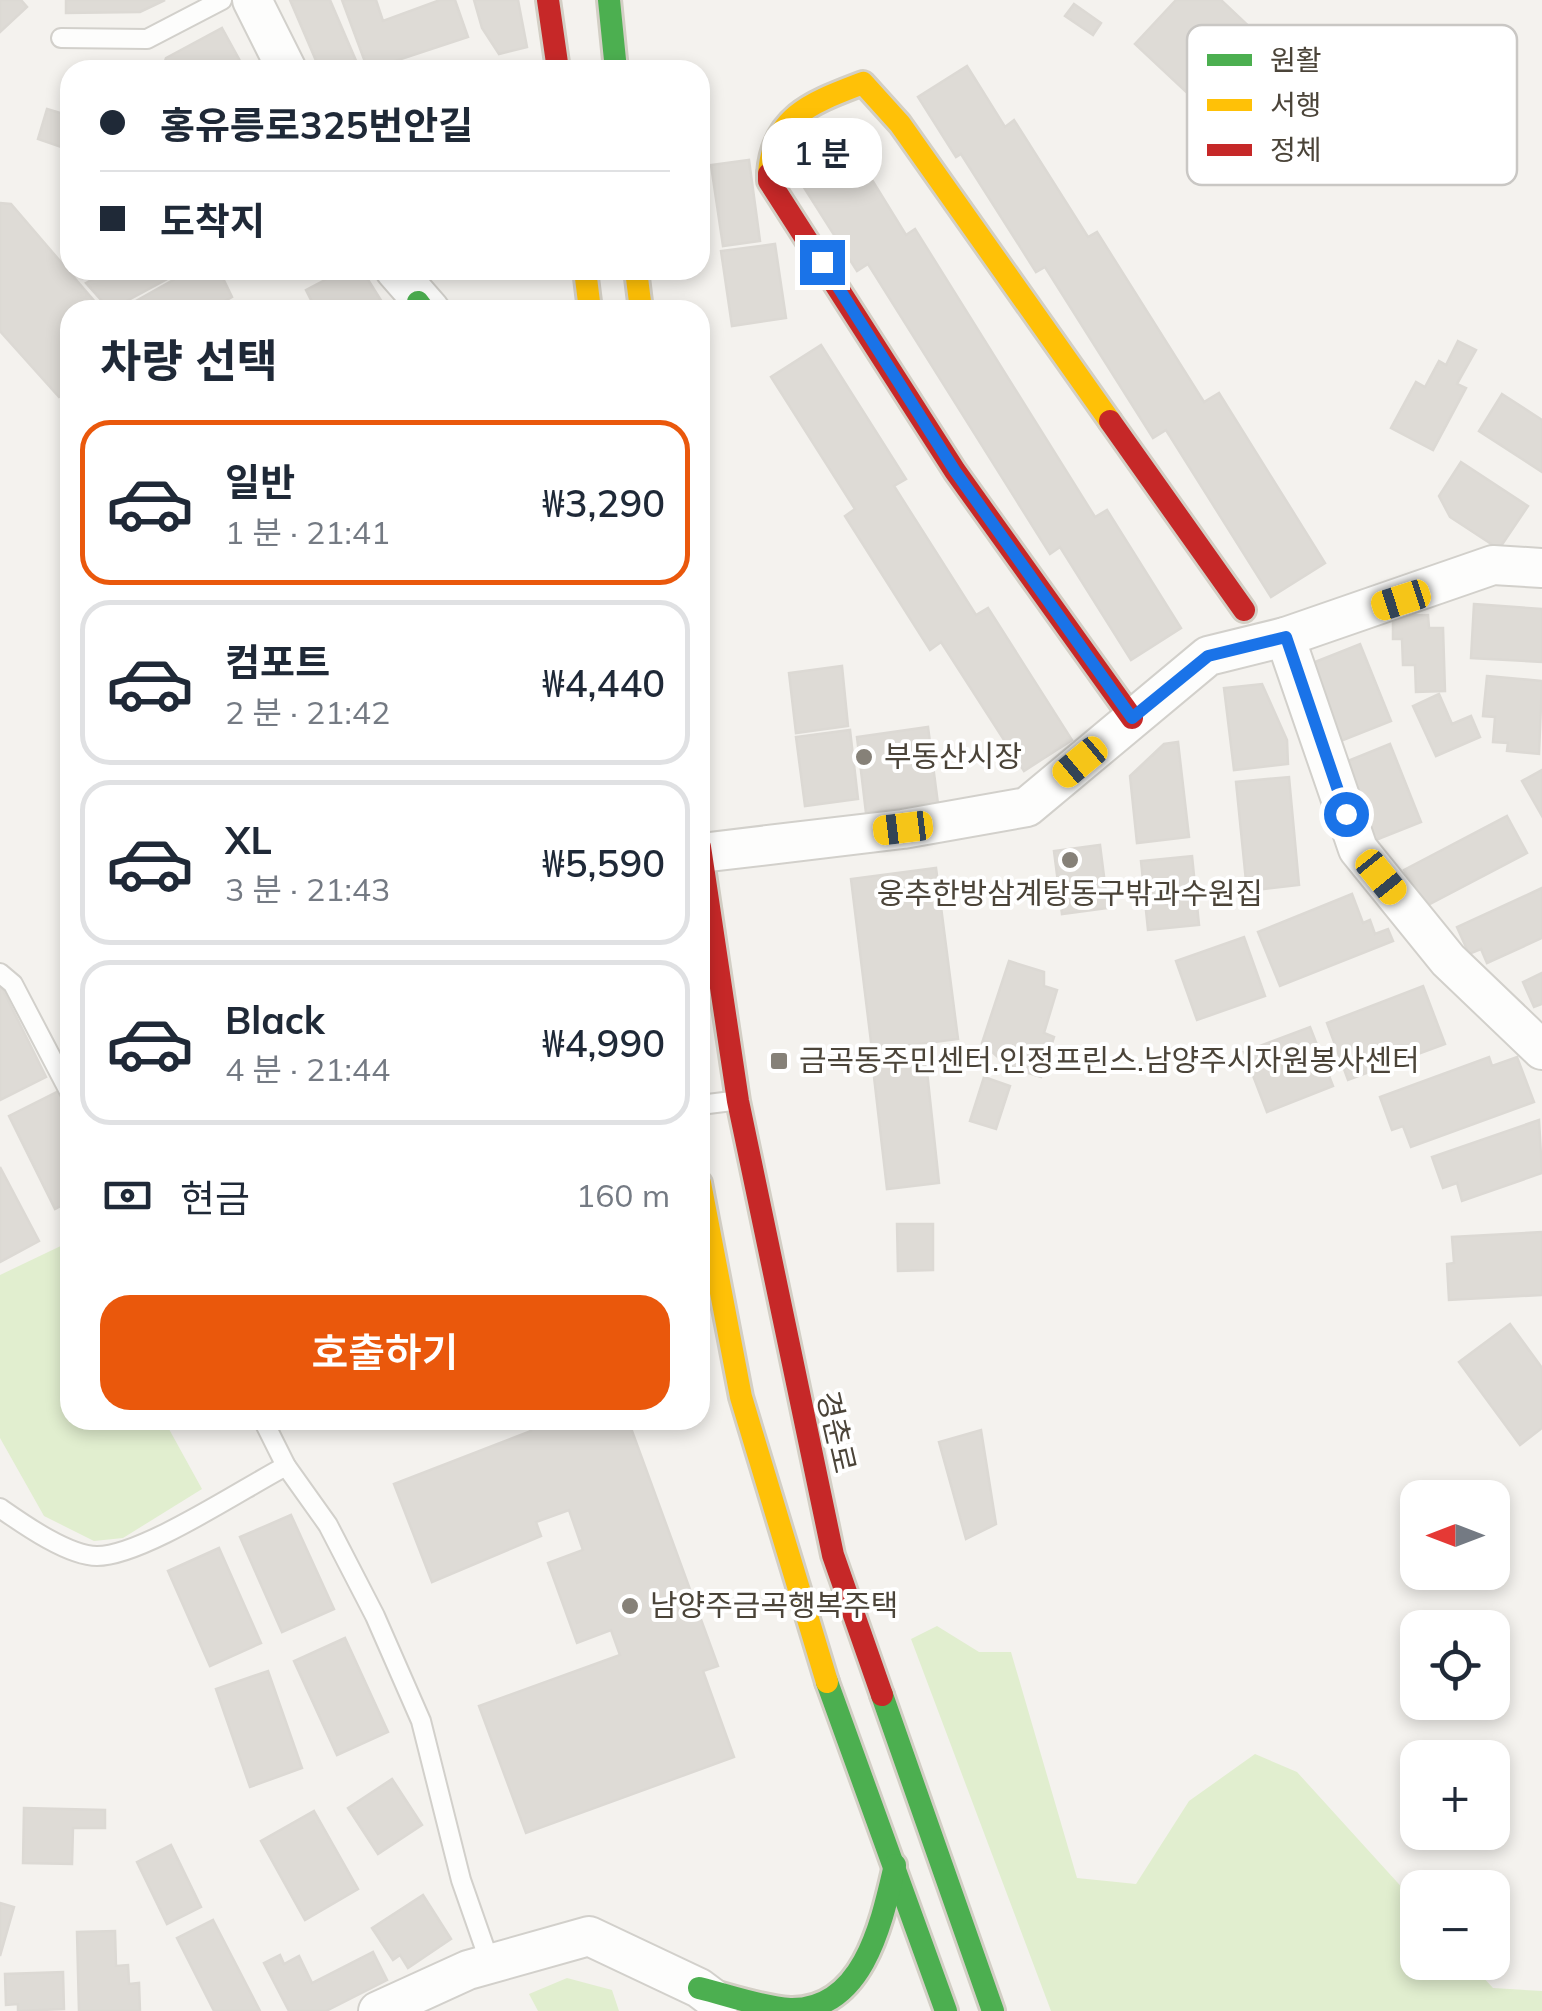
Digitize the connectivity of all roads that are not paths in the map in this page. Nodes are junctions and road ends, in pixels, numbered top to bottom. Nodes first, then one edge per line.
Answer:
1 (222, 0) edge
2 (252, 0) edge
3 (619, 7) edge
4 (550, 16) edge
5 (60, 38) dead end
6 (281, 60) edge
7 (557, 60) edge
8 (616, 60) edge
9 (404, 280) edge
10 (419, 300) edge
11 (1542, 568) edge
12 (1244, 610) dead end
13 (1286, 637) junction
14 (1132, 718) junction
15 (710, 849) edge
16 (710, 916) edge
17 (0, 972) edge
18 (1542, 1050) edge
19 (60, 1074) edge
20 (738, 1101) junction
21 (710, 1104) edge
22 (710, 1235) edge
23 (268, 1430) edge
24 (286, 1466) junction
25 (0, 1508) edge
26 (895, 1865) junction
27 (490, 1963) junction
28 (714, 2000) edge
29 (378, 2011) edge
30 (946, 2011) edge
31 (993, 2011) edge

1 - 5 lane
2 - 6 street
3 - 4 street
3 - 8 street
4 - 7 street
9 - 10 street
11 - 13 street
12 - 14 street
13 - 14 street
13 - 18 street
14 - 15 street
16 - 20 street, 경춘로
17 - 19 lane
20 - 21 lane
20 - 31 street, 경춘로
22 - 26 street
23 - 24 lane
24 - 25 lane
24 - 27 lane
26 - 28 street
26 - 30 street
27 - 28 street
27 - 29 street

